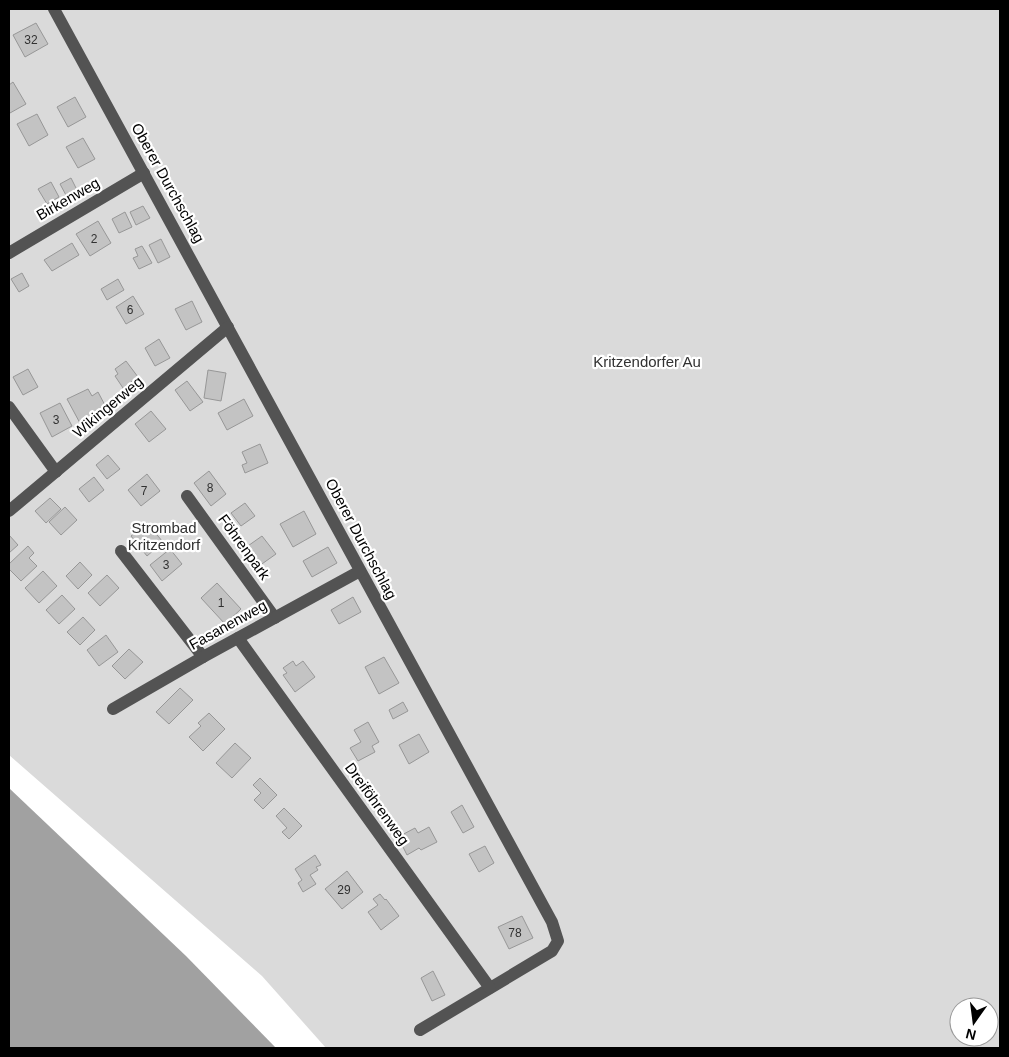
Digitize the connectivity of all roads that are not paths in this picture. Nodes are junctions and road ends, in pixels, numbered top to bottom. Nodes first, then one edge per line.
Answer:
1 (54, 9) edge
2 (144, 173) junction
3 (9, 252) edge
4 (228, 327) junction
5 (9, 407) edge
6 (56, 472) junction
7 (187, 496) dead end
8 (9, 511) edge
9 (121, 551) dead end
10 (360, 571) junction
11 (275, 618) junction
12 (238, 638) junction
13 (204, 657) junction
14 (113, 709) dead end
15 (490, 988) junction
16 (420, 1030) dead end

1 - 2 street, Oberer Durchschlag
2 - 3 street, Birkenweg
2 - 4 street, Oberer Durchschlag
4 - 6 street, Wikingerweg
4 - 10 street, Oberer Durchschlag
5 - 6 street
6 - 8 street, Wikingerweg
7 - 11 street, Föhrenpark
9 - 13 street
10 - 11 street, Fasanenweg
10 - 15 street, Oberer Durchschlag
11 - 12 street, Fasanenweg
12 - 13 street, Fasanenweg
12 - 15 street, Dreiföhrenweg
13 - 14 street, Fasanenweg
15 - 16 street, Oberer Durchschlag

